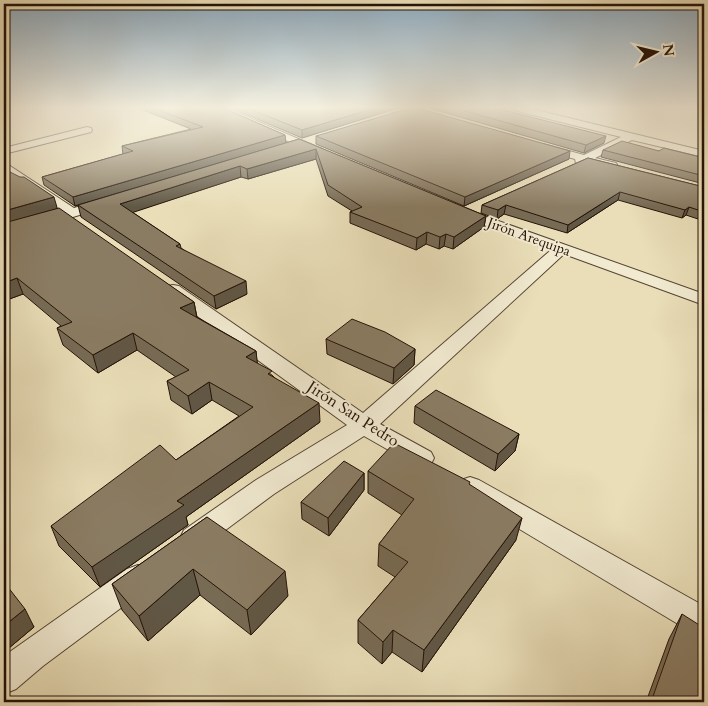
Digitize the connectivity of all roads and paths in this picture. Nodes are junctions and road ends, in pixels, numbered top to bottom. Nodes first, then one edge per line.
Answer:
1 (44, 141) edge
2 (293, 141) edge
3 (305, 141) edge
4 (621, 141) edge
5 (646, 141) edge
6 (528, 142) edge
7 (298, 143) junction
8 (279, 149) edge
9 (4, 151) edge
10 (704, 154) edge
11 (333, 158) edge
12 (585, 159) junction
13 (4, 166) edge
14 (568, 167) edge
15 (622, 168) edge
16 (120, 198) edge
17 (447, 206) edge
18 (482, 206) edge
19 (464, 213) junction
20 (70, 214) junction
21 (90, 232) edge
22 (4, 234) edge
23 (560, 249) junction
24 (155, 277) edge
25 (704, 300) edge
26 (364, 425) junction
27 (704, 623) edge
28 (4, 677) edge

1 - 9 street
2 - 7 street
3 - 7 street
4 - 12 street
5 - 10 street
6 - 12 street
7 - 8 street
7 - 11 street
12 - 14 street
12 - 15 street
13 - 20 street
16 - 20 street
17 - 19 street, Jirón Arequipa
18 - 19 street
19 - 23 street, Jirón Arequipa
20 - 21 street
20 - 22 street
23 - 25 street, Jirón Arequipa
23 - 26 street
24 - 26 street, Jirón San Pedro
26 - 27 street, Jirón San Pedro
26 - 28 street

